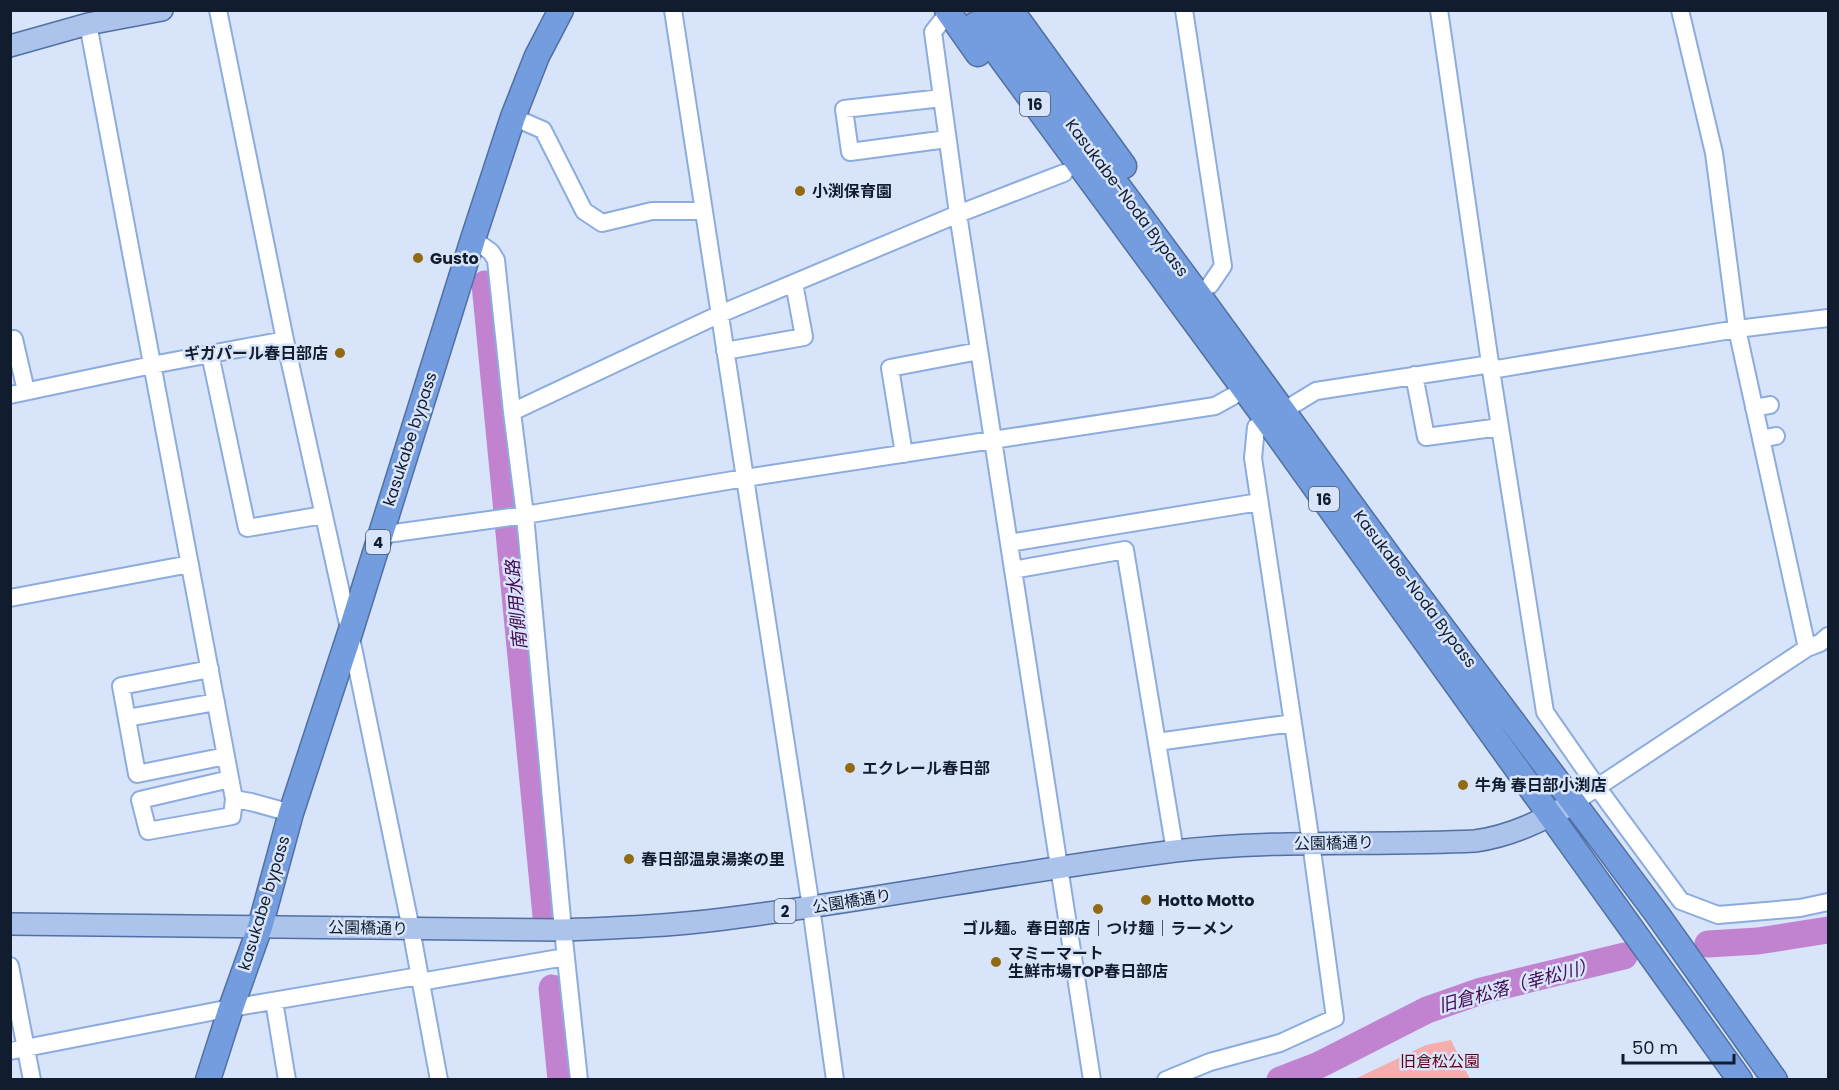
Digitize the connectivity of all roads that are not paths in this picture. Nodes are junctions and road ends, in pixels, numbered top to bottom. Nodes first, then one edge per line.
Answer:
1 (162, 10) edge
2 (218, 10) edge
3 (561, 10) edge
4 (673, 10) edge
5 (1184, 10) edge
6 (1439, 10) edge
7 (1680, 10) edge
8 (948, 12) edge
9 (992, 16) edge
10 (88, 24) junction
11 (10, 46) edge
12 (942, 98) junction
13 (513, 117) junction
14 (947, 139) junction
15 (1064, 173) junction
16 (704, 211) junction
17 (958, 214) junction
18 (473, 239) junction
19 (794, 283) junction
20 (1210, 285) junction
21 (720, 314) junction
22 (1828, 318) edge
23 (1737, 329) junction
24 (10, 339) edge
25 (285, 340) junction
26 (725, 351) junction
27 (979, 351) junction
28 (210, 354) junction
29 (152, 365) junction
30 (1491, 367) junction
31 (1414, 375) junction
32 (18, 393) edge
33 (1233, 396) junction
34 (1278, 404) junction
35 (512, 412) junction
36 (1256, 427) junction
37 (1500, 427) junction
38 (993, 441) junction
39 (904, 454) junction
40 (745, 478) junction
41 (1259, 502) junction
42 (324, 515) junction
43 (513, 517) junction
44 (380, 535) junction
45 (1009, 543) junction
46 (190, 564) junction
47 (1373, 567) junction
48 (1013, 570) junction
49 (10, 598) edge
50 (350, 633) junction
51 (1828, 636) edge
52 (1807, 648) junction
53 (210, 669) junction
54 (216, 702) junction
55 (127, 718) junction
56 (1293, 723) junction
57 (1157, 742) junction
58 (226, 756) junction
59 (230, 779) junction
60 (1597, 787) junction
61 (234, 799) junction
62 (1575, 801) junction
63 (291, 813) junction
64 (1551, 815) junction
65 (1311, 843) junction
66 (1175, 851) junction
67 (1060, 868) junction
68 (1828, 902) edge
69 (811, 907) junction
70 (10, 924) edge
71 (260, 927) junction
72 (411, 929) junction
73 (563, 930) junction
74 (566, 957) junction
75 (10, 966) edge
76 (420, 979) junction
77 (274, 1001) junction
78 (231, 1008) junction
79 (18, 1049) edge
80 (206, 1079) edge
81 (32, 1080) edge
82 (287, 1080) edge
83 (439, 1080) edge
84 (579, 1080) edge
85 (835, 1080) edge
86 (1092, 1080) edge
87 (1166, 1080) edge
88 (1740, 1080) edge
89 (1774, 1080) edge

1 - 10 main road
2 - 25 street
3 - 13 highway, kasukabe bypass / 4
4 - 16 street
5 - 20 street
6 - 30 street
7 - 23 street
8 - 12 street
8 - 15 highway, 16
9 - 20 highway, 16
9 - 34 highway, Kasukabe-Noda Bypass / 16
9 - 47 highway, Kasukabe-Noda Bypass / 16
10 - 11 main road
10 - 29 street
12 - 14 street
12 - 14 street
13 - 16 street
13 - 18 highway, kasukabe bypass / 4
14 - 17 street
15 - 17 street
15 - 33 highway, 16
16 - 21 street
17 - 19 street
17 - 27 street
18 - 35 street
18 - 44 highway, kasukabe bypass / 4
19 - 21 street
19 - 26 street
20 - 34 highway, 16
21 - 26 street
21 - 35 street
22 - 23 street
23 - 30 street
23 - 52 street
24 - 32 street
25 - 28 street
25 - 42 street
26 - 40 street
27 - 38 street
27 - 39 street
28 - 29 street
28 - 42 street
29 - 32 street
29 - 46 street
30 - 31 street
30 - 37 street
31 - 34 street
31 - 37 street
33 - 36 highway, 16
33 - 38 street
34 - 62 highway, Kasukabe-Noda Bypass / 16
35 - 43 street
36 - 41 street
36 - 47 highway, 16
37 - 60 street
38 - 39 street
38 - 45 street
39 - 40 street
40 - 43 street
40 - 69 street
41 - 45 street
41 - 56 street
42 - 50 street
43 - 44 street
43 - 73 street
44 - 50 highway, kasukabe bypass / 4
45 - 48 street
46 - 49 street
46 - 53 street
47 - 64 highway, Kasukabe-Noda Bypass / 16
48 - 57 street
48 - 67 street
50 - 63 highway, kasukabe bypass / 4
50 - 72 street
51 - 52 street
52 - 60 street
53 - 54 street
53 - 55 street
54 - 55 street
54 - 58 street
55 - 58 street
56 - 57 street
56 - 65 street
57 - 66 street
58 - 59 street
59 - 61 street
59 - 61 street
60 - 62 street
60 - 68 street
61 - 63 street
62 - 64 main road, 公園橋通り / 2
62 - 89 highway, Kasukabe-Noda Bypass / 16
63 - 71 highway, kasukabe bypass / 4
64 - 65 main road, 公園橋通り / 2
64 - 88 highway, Kasukabe-Noda Bypass / 16
65 - 66 main road, 公園橋通り / 2
65 - 87 street
66 - 67 main road, 公園橋通り / 2
67 - 69 main road, 公園橋通り / 2
67 - 86 street
69 - 73 main road, 公園橋通り / 2
69 - 85 street
70 - 71 main road, 公園橋通り / 2
71 - 72 main road, 公園橋通り / 2
71 - 78 highway, kasukabe bypass / 4
72 - 73 main road, 公園橋通り / 2
72 - 76 street
73 - 74 street
74 - 76 street
74 - 84 street
75 - 79 street
76 - 77 street
76 - 83 street
77 - 78 street
77 - 82 street
78 - 79 street
78 - 80 highway, kasukabe bypass / 4
79 - 81 street

